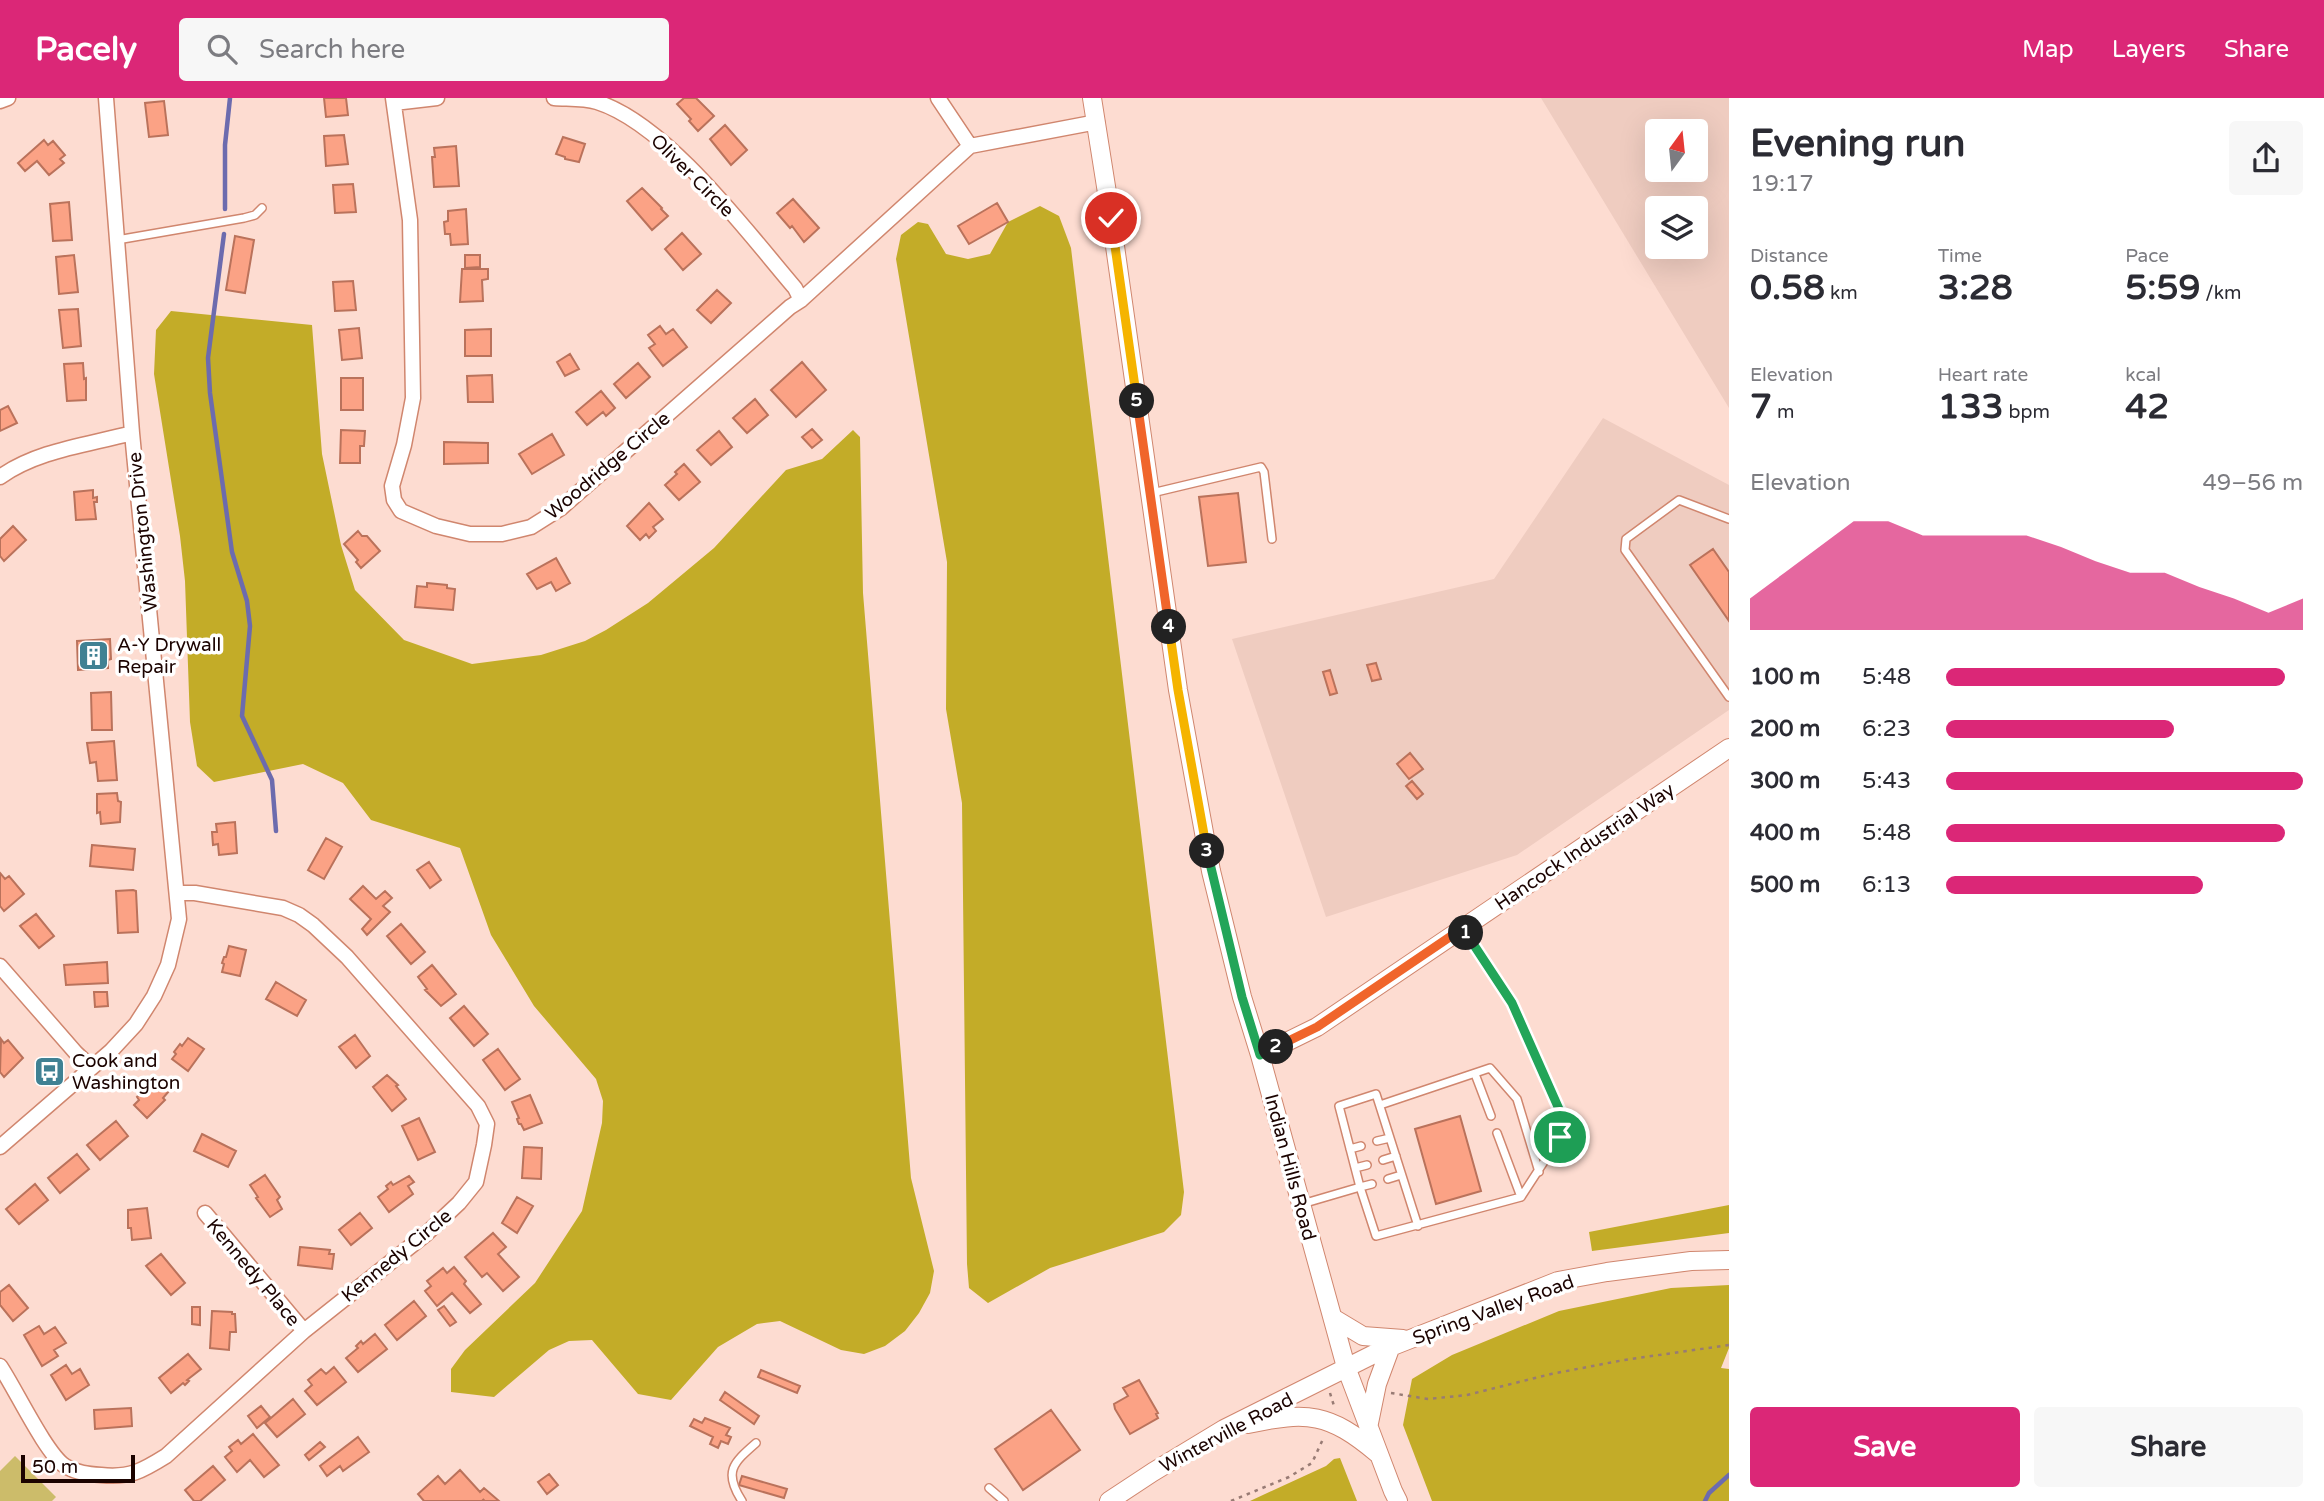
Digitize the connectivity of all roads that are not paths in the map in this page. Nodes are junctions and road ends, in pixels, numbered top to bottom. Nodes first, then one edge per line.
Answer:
1 (8, 98) edge
2 (107, 98) edge
3 (437, 98) edge
4 (554, 98) edge
5 (938, 98) edge
6 (1092, 98) edge
7 (0, 101) edge
8 (394, 101) edge
9 (1097, 121) junction
10 (970, 146) junction
11 (262, 208) dead end
12 (117, 240) junction
13 (801, 300) junction
14 (132, 433) junction
15 (0, 477) edge
16 (1150, 493) junction
17 (1729, 519) edge
18 (1272, 539) dead end
19 (1729, 697) edge
20 (1729, 748) edge
21 (177, 893) junction
22 (1463, 928) junction
23 (0, 966) edge
24 (1260, 1055) junction
25 (92, 1067) junction
26 (1475, 1074) junction
27 (1380, 1105) junction
28 (1490, 1116) dead end
29 (1497, 1133) dead end
30 (1390, 1138) junction
31 (1377, 1141) dead end
32 (1361, 1146) dead end
33 (0, 1147) edge
34 (1350, 1149) junction
35 (1396, 1156) junction
36 (1383, 1160) dead end
37 (1367, 1165) dead end
38 (1355, 1168) junction
39 (1539, 1172) junction
40 (1401, 1175) junction
41 (1388, 1179) dead end
42 (1372, 1184) dead end
43 (1360, 1187) junction
44 (1521, 1198) junction
45 (1301, 1204) junction
46 (205, 1213) dead end
47 (1418, 1226) junction
48 (1729, 1260) edge
49 (1333, 1318) junction
50 (303, 1331) junction
51 (1409, 1339) junction
52 (1391, 1346) junction
53 (0, 1366) edge
54 (1346, 1367) junction
55 (1369, 1426) junction
56 (1224, 1429) junction
57 (756, 1443) dead end
58 (1380, 1455) junction
59 (989, 1488) dead end
60 (742, 1501) edge
61 (1004, 1501) edge
62 (1109, 1501) edge
63 (1398, 1501) edge

1 - 7 street
2 - 12 street, Washington Drive
3 - 8 street
4 - 13 street, Oliver Circle
5 - 10 street
6 - 9 street, Indian Hills Road
8 - 13 street, Woodridge Circle
9 - 10 street
9 - 16 street, Indian Hills Road
10 - 13 street, Woodridge Circle
11 - 12 lane
12 - 14 street, Washington Drive
14 - 15 street
14 - 21 street, Washington Drive
16 - 18 lane
16 - 24 street, Indian Hills Road
17 - 19 lane
20 - 22 street, Hancock Industrial Way
21 - 25 street, Washington Drive
21 - 50 street, Kennedy Circle
22 - 24 street, Hancock Industrial Way
22 - 39 lane
23 - 25 street
24 - 45 street, Indian Hills Road
25 - 33 street, Washington Drive
26 - 27 lane
26 - 28 lane
26 - 39 lane
27 - 30 lane
27 - 34 lane
29 - 44 lane
30 - 31 lane
30 - 35 lane
32 - 34 lane
34 - 38 lane
35 - 36 lane
35 - 40 lane
37 - 38 lane
38 - 43 lane
39 - 44 lane
40 - 41 lane
40 - 47 lane
42 - 43 lane
43 - 45 lane
43 - 47 lane
44 - 47 lane
45 - 49 street, Indian Hills Road
46 - 50 street, Kennedy Place
48 - 51 street, Spring Valley Road
49 - 51 street
49 - 54 street, Indian Hills Road
50 - 53 street, Kennedy Circle
51 - 52 street, Spring Valley Road
52 - 54 street, Spring Valley Road
52 - 55 street
54 - 55 street, Indian Hills Road
54 - 56 street, Winterville Road
55 - 58 street, Indian Hills Road
56 - 58 street
56 - 62 street, Winterville Road
57 - 60 lane
58 - 63 street, Indian Hills Road
59 - 61 lane

